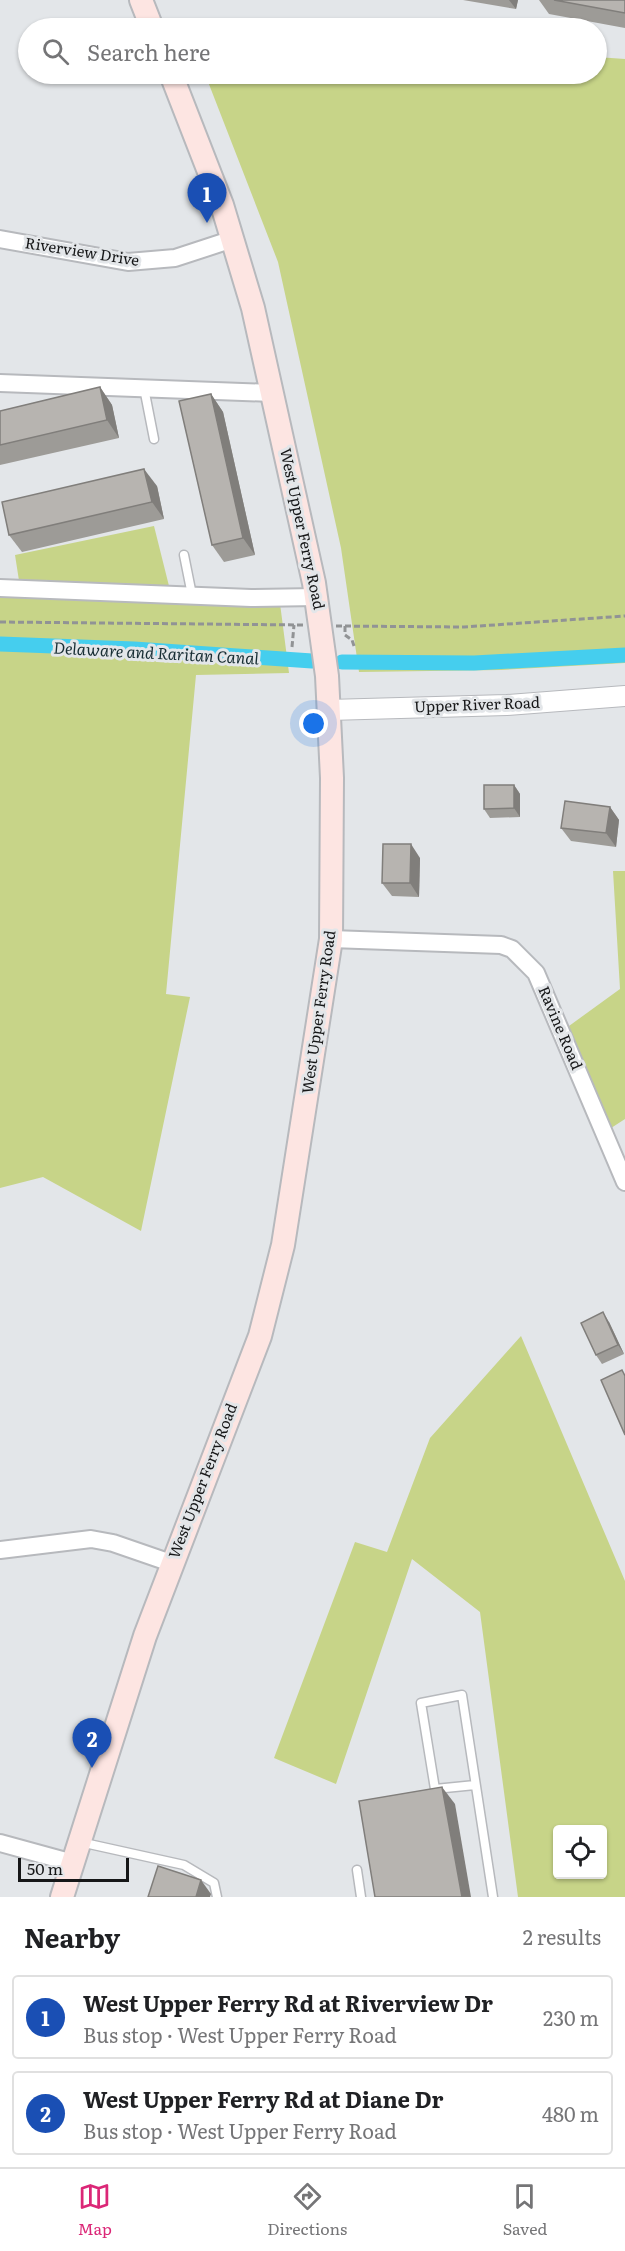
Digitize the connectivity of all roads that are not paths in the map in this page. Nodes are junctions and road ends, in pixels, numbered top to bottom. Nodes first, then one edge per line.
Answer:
1 (141, 0) edge
2 (149, 18) edge
3 (175, 84) edge
4 (0, 239) edge
5 (233, 239) junction
6 (0, 383) edge
7 (144, 388) junction
8 (272, 393) junction
9 (154, 439) dead end
10 (184, 555) dead end
11 (0, 588) edge
12 (192, 595) junction
13 (317, 597) junction
14 (625, 696) edge
15 (329, 710) junction
16 (331, 939) junction
17 (625, 1182) edge
18 (0, 1550) edge
19 (171, 1563) junction
20 (476, 1785) junction
21 (79, 1842) junction
22 (0, 1843) edge
23 (73, 1863) junction
24 (357, 1870) dead end
25 (62, 1897) edge
26 (217, 1897) edge
27 (361, 1897) edge
28 (493, 1897) edge

1 - 2 main road
3 - 5 main road, West Upper Ferry Road
4 - 5 street, Riverview Drive
5 - 8 main road, West Upper Ferry Road
6 - 7 street
7 - 8 street
7 - 9 lane
8 - 13 main road, West Upper Ferry Road
10 - 12 lane
11 - 12 street
12 - 13 street
13 - 15 main road, West Upper Ferry Road
14 - 15 street, Upper River Road
15 - 16 main road, West Upper Ferry Road
16 - 17 street, Ravine Road
16 - 19 main road, West Upper Ferry Road
18 - 19 street
19 - 21 main road, West Upper Ferry Road
20 - 20 lane
20 - 28 lane
21 - 23 main road, West Upper Ferry Road
21 - 26 lane
22 - 23 street
23 - 25 main road, West Upper Ferry Road
24 - 27 lane

